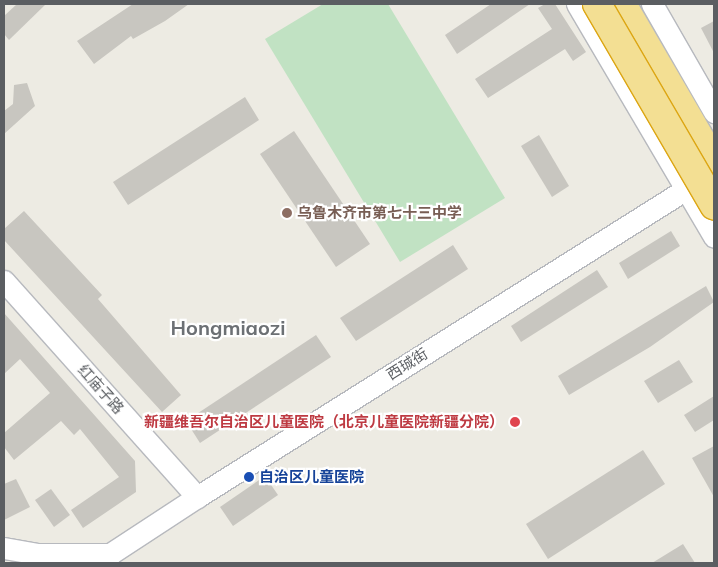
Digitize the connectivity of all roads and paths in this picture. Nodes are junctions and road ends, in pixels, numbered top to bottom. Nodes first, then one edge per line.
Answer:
1 (577, 4) edge
2 (597, 4) edge
3 (622, 4) edge
4 (652, 4) edge
5 (714, 112) edge
6 (714, 162) edge
7 (714, 171) edge
8 (683, 188) junction
9 (714, 205) edge
10 (714, 238) edge
11 (4, 281) edge
12 (197, 497) junction
13 (4, 548) edge
14 (105, 560) edge

1 - 8 main road
2 - 9 highway, bridge
3 - 6 highway
4 - 5 main road
7 - 8 main road, 西珹街
8 - 10 main road
8 - 12 main road, 西珹街
11 - 12 main road, 红庙子路
12 - 14 main road, 西珹街
13 - 14 main road

